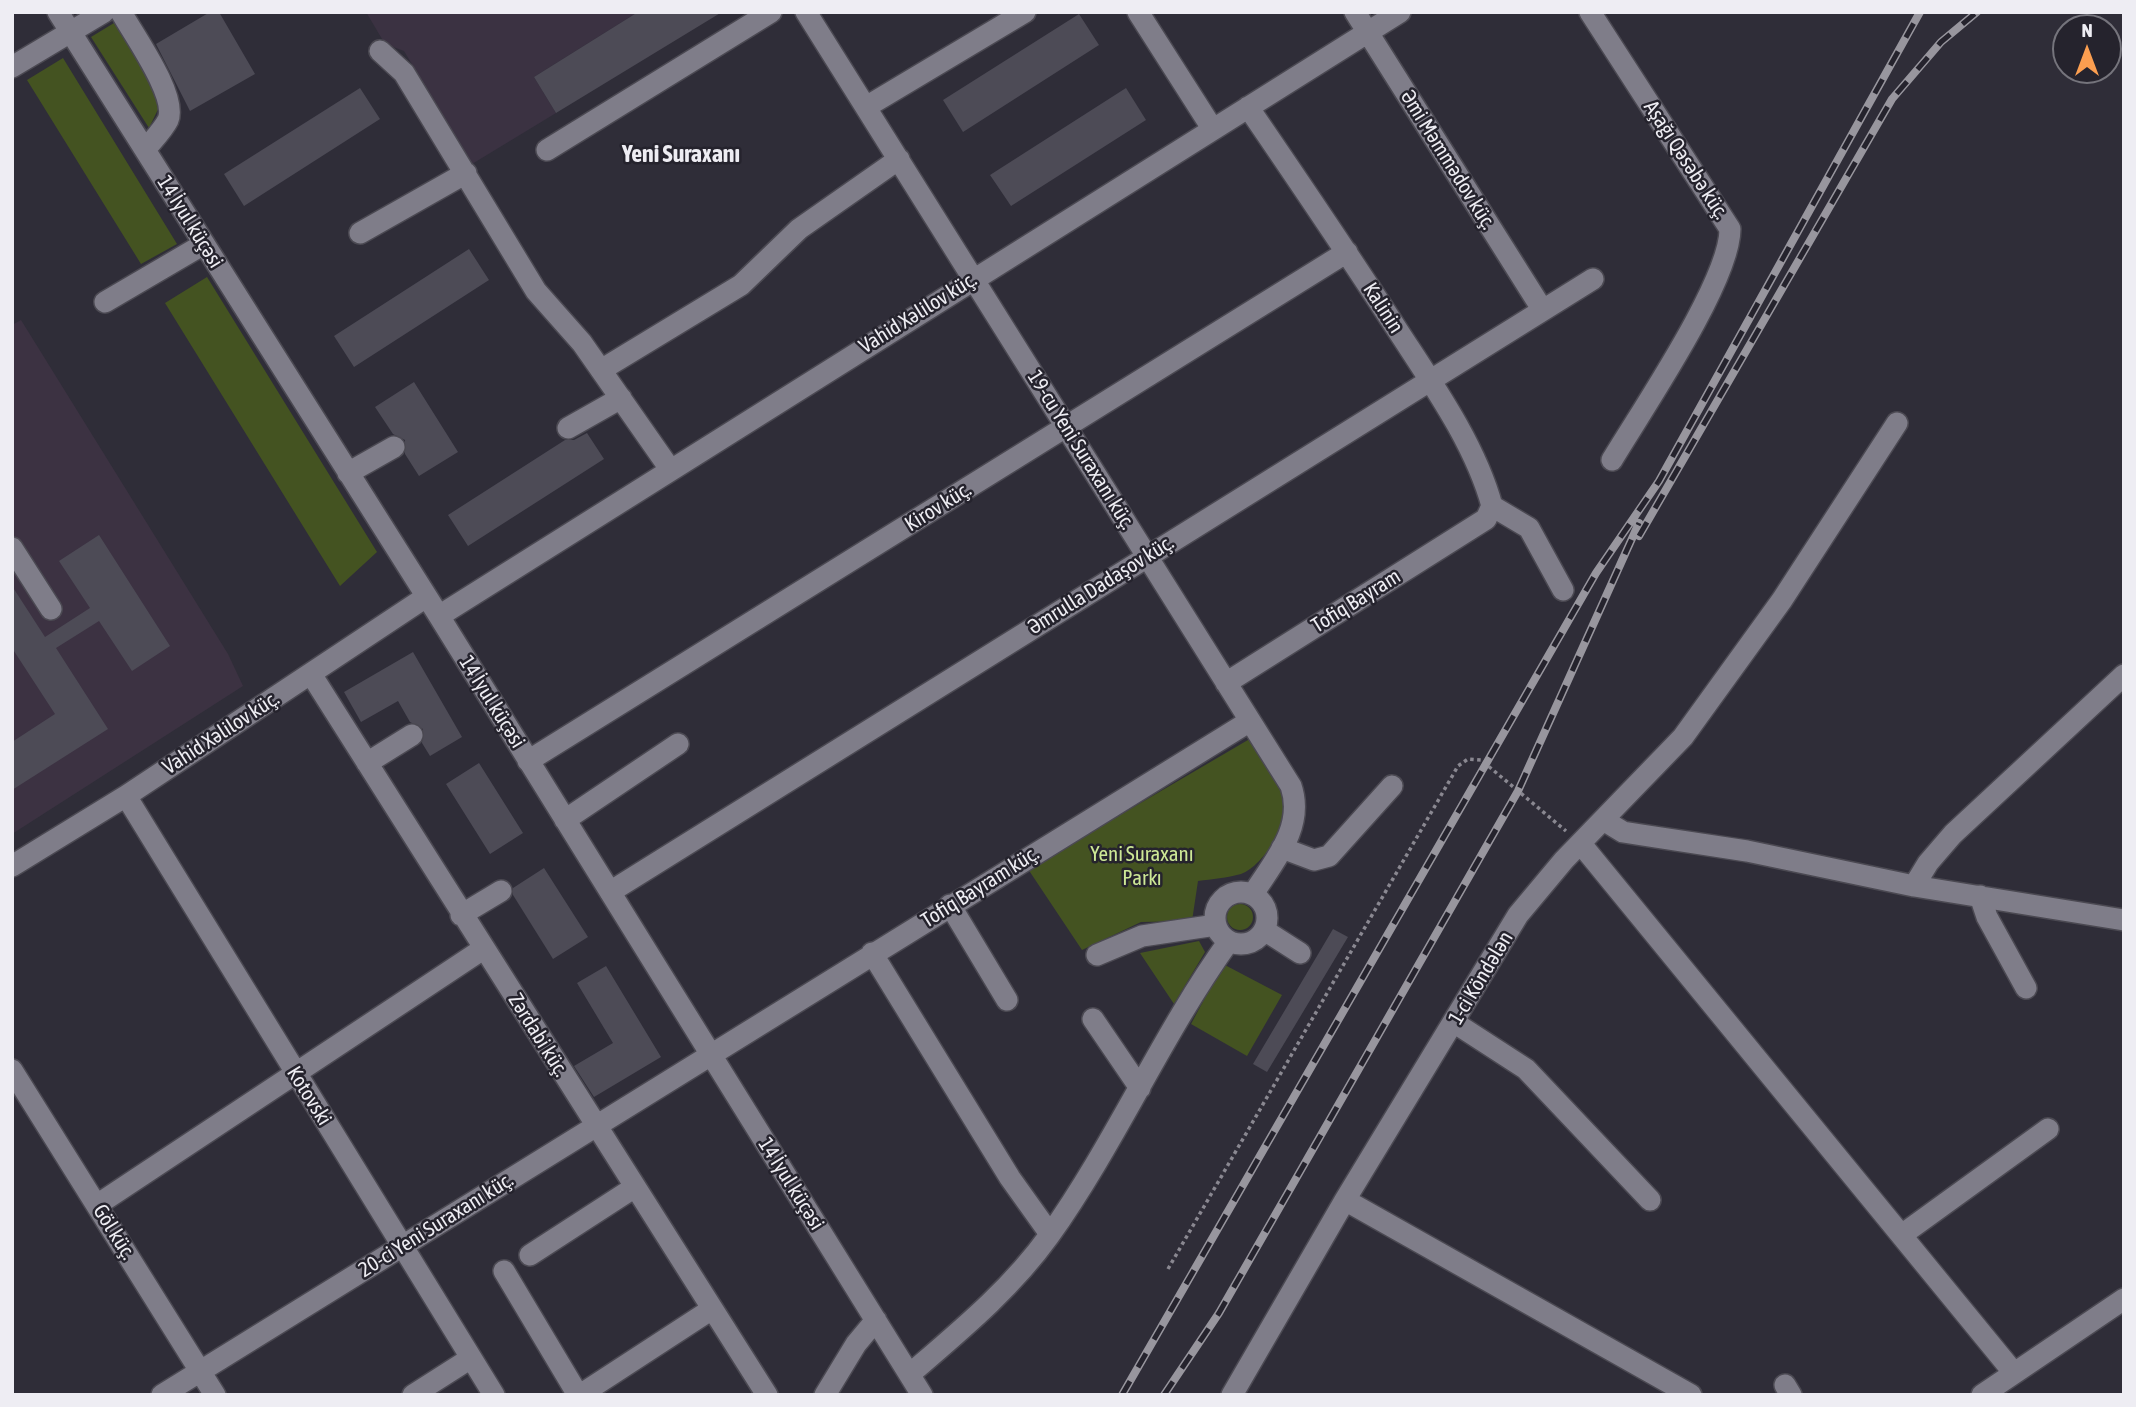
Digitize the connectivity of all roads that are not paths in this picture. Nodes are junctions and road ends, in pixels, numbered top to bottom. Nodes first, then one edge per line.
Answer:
1 (58, 12) edge
2 (104, 12) edge
3 (121, 12) edge
4 (771, 12) edge
5 (807, 12) edge
6 (1025, 12) edge
7 (1138, 12) edge
8 (1355, 12) edge
9 (1399, 12) edge
10 (1590, 12) edge
11 (70, 33) junction
12 (1368, 33) junction
13 (380, 51) dead end
14 (12, 67) edge
15 (866, 107) junction
16 (1248, 107) junction
17 (1212, 128) junction
18 (145, 150) junction
19 (547, 150) dead end
20 (899, 159) junction
21 (466, 173) junction
22 (360, 233) dead end
23 (204, 244) junction
24 (1347, 252) junction
25 (973, 278) junction
26 (1593, 279) dead end
27 (105, 302) dead end
28 (1542, 309) junction
29 (601, 370) junction
30 (1430, 380) junction
31 (621, 398) junction
32 (1897, 423) dead end
33 (1066, 427) junction
34 (568, 428) dead end
35 (394, 447) dead end
36 (1612, 460) dead end
37 (670, 470) junction
38 (348, 473) junction
39 (1489, 513) junction
40 (12, 548) edge
41 (1147, 556) junction
42 (1563, 590) dead end
43 (426, 597) junction
44 (51, 608) dead end
45 (439, 616) junction
46 (311, 674) junction
47 (2124, 675) edge
48 (1226, 682) junction
49 (1250, 720) junction
50 (412, 734) dead end
51 (678, 744) dead end
52 (528, 761) junction
53 (367, 762) junction
54 (1392, 786) dead end
55 (126, 796) junction
56 (565, 820) junction
57 (1605, 821) junction
58 (1581, 844) junction
59 (1282, 848) junction
60 (12, 866) edge
61 (1914, 886) junction
62 (501, 891) dead end
63 (610, 892) junction
64 (1253, 894) junction
65 (1980, 896) junction
66 (950, 905) junction
67 (461, 915) junction
68 (2124, 919) edge
69 (1264, 930) junction
70 (1222, 933) junction
71 (483, 949) junction
72 (872, 953) junction
73 (1300, 953) dead end
74 (1097, 956) dead end
75 (2026, 988) dead end
76 (1007, 1000) dead end
77 (1093, 1019) dead end
78 (1455, 1023) junction
79 (709, 1054) junction
80 (12, 1070) edge
81 (295, 1073) junction
82 (1140, 1088) junction
83 (596, 1126) junction
84 (2048, 1129) dead end
85 (635, 1187) junction
86 (1345, 1200) junction
87 (1650, 1200) dead end
88 (97, 1205) junction
89 (1050, 1234) junction
90 (1903, 1234) junction
91 (403, 1245) junction
92 (530, 1255) dead end
93 (504, 1271) dead end
94 (2124, 1299) edge
95 (712, 1309) junction
96 (876, 1320) junction
97 (471, 1358) junction
98 (201, 1372) junction
99 (2014, 1373) junction
100 (910, 1374) junction
101 (162, 1395) edge
102 (215, 1395) edge
103 (414, 1395) edge
104 (494, 1395) edge
105 (579, 1395) edge
106 (766, 1395) edge
107 (825, 1395) edge
108 (922, 1395) edge
109 (1232, 1395) edge
110 (1691, 1395) edge
111 (1982, 1395) edge

1 - 11 street, 14 İyul küçəsi
2 - 11 street
3 - 18 street
4 - 19 street
5 - 15 street, 19-cu Yeni Suraxanı küç.
6 - 15 street
7 - 17 street
8 - 12 street, Əmi Məmmədov küç.
9 - 12 street, Vahid Xəlilov küç.
10 - 36 street, Aşağı Qəsəbə küç.
11 - 14 street
11 - 18 street, 14 İyul küçəsi
12 - 16 street, Vahid Xəlilov küç.
12 - 28 street, Əmi Məmmədov küç.
13 - 21 street
15 - 20 street, 19-cu Yeni Suraxanı küç.
16 - 17 street, Vahid Xəlilov küç.
16 - 24 street, Kalinin
17 - 25 street, Vahid Xəlilov küç.
18 - 23 street, 14 İyul küçəsi
20 - 25 street, 19-cu Yeni Suraxanı küç.
20 - 29 street
21 - 22 street
21 - 29 street
23 - 27 street
23 - 38 street, 14 İyul küçəsi
24 - 30 street, Kalinin
24 - 33 street, Kirov küç.
25 - 33 street, 19-cu Yeni Suraxanı küç.
25 - 37 street, Vahid Xəlilov küç.
26 - 28 street, Əmrulla Dadaşov küç.
28 - 30 street, Əmrulla Dadaşov küç.
29 - 31 street
30 - 39 street, Kalinin
30 - 41 street, Əmrulla Dadaşov küç.
31 - 34 street
31 - 37 street
32 - 57 street, 1-ci Köndələn
33 - 41 street, 19-cu Yeni Suraxanı küç.
33 - 52 street, Kirov küç.
35 - 38 street
37 - 45 street, Vahid Xəlilov küç.
38 - 43 street, 14 İyul küçəsi
39 - 42 street
39 - 48 street, Tofiq Bayram
40 - 44 street
41 - 48 street, 19-cu Yeni Suraxanı küç.
41 - 63 street, Əmrulla Dadaşov küç.
43 - 45 street, 14 İyul küçəsi
43 - 46 street, Vahid Xəlilov küç.
45 - 52 street, 14 İyul küçəsi
46 - 53 street, Zərdabi küç.
46 - 55 street, Vahid Xəlilov küç.
47 - 61 street
48 - 49 street, 19-cu Yeni Suraxanı küç.
49 - 59 street, 19-cu Yeni Suraxanı küç.
49 - 66 street, Tofiq Bayram küç.
50 - 53 street
51 - 56 street
52 - 56 street, 14 İyul küçəsi
53 - 67 street, Zərdabi küç.
54 - 59 street
55 - 60 street, Vahid Xəlilov küç.
55 - 81 street, Kotovski
56 - 63 street, 14 İyul küçəsi
57 - 58 street, 1-ci Köndələn
57 - 61 street
58 - 78 street, 1-ci Köndələn
58 - 90 street
59 - 64 street, 19-cu Yeni Suraxanı küç.
61 - 65 street
62 - 67 street
63 - 79 street, 14 İyul küçəsi
64 - 69 street
64 - 70 street
65 - 68 street
65 - 75 street
66 - 72 street, Tofiq Bayram küç.
66 - 76 street
67 - 71 street, Zərdabi küç.
69 - 70 street
69 - 73 street
70 - 74 street
70 - 82 street
71 - 81 street
71 - 83 street, Zərdabi küç.
72 - 79 street, Tofiq Bayram küç.
72 - 89 street
77 - 82 street
78 - 86 street, 1-ci Köndələn
78 - 87 street
79 - 83 street, 20-ci Yeni Suraxanı küç.
79 - 96 street, 14 İyul küçəsi
80 - 88 street, Göl küç.
81 - 88 street
81 - 91 street, Kotovski
82 - 89 street
83 - 85 street, Zərdabi küç.
83 - 91 street, 20-ci Yeni Suraxanı küç.
84 - 90 street
85 - 92 street
85 - 95 street, Zərdabi küç.
86 - 109 street, 1-ci Köndələn
86 - 110 street
88 - 98 street, Göl küç.
89 - 100 street
90 - 99 street
91 - 97 street, Kotovski
91 - 98 street, 20-ci Yeni Suraxanı küç.
93 - 105 street
94 - 99 street
95 - 105 street
95 - 106 street, Zərdabi küç.
96 - 100 street, 14 İyul küçəsi
96 - 107 street
97 - 103 street
97 - 104 street, Kotovski
98 - 101 street, 20-ci Yeni Suraxanı küç.
98 - 102 street, Göl küç.
99 - 111 street
100 - 108 street, 14 İyul küçəsi

